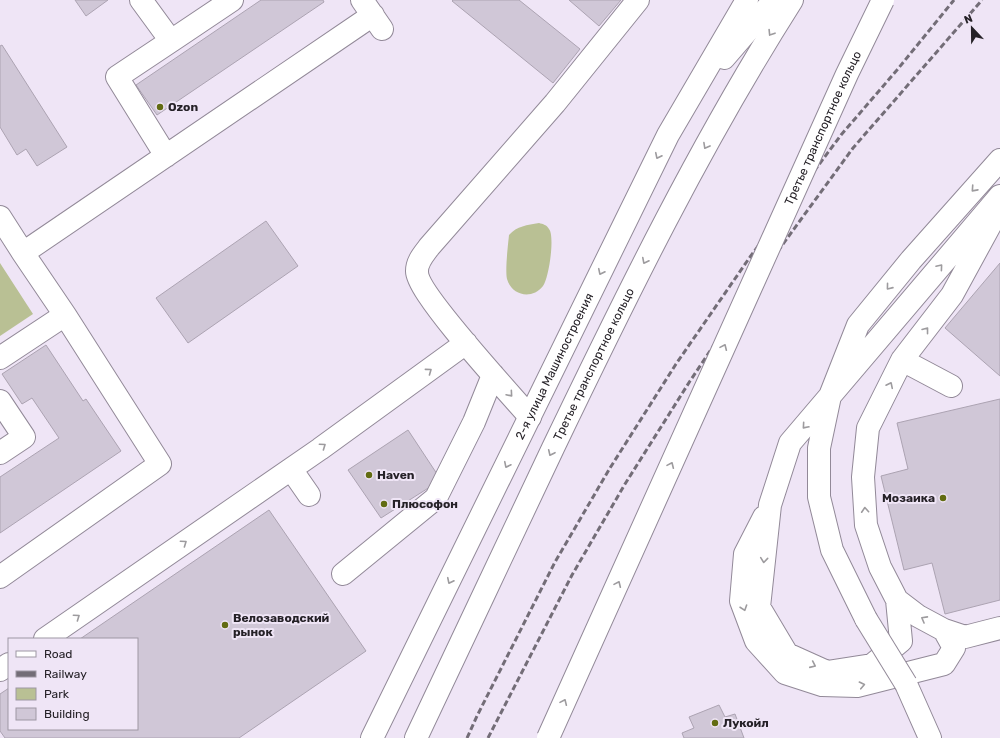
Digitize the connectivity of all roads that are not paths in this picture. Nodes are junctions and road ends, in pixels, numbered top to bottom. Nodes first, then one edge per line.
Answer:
1 (141, 0) edge
2 (232, 0) edge
3 (638, 0) edge
4 (747, 0) edge
5 (774, 0) edge
6 (792, 0) edge
7 (883, 0) edge
8 (372, 15) edge
9 (171, 41) junction
10 (687, 102) junction
11 (166, 156) junction
12 (1000, 160) edge
13 (1000, 196) edge
14 (1000, 206) edge
15 (0, 217) edge
16 (23, 253) junction
17 (65, 315) junction
18 (466, 343) junction
19 (0, 358) edge
20 (902, 360) junction
21 (493, 375) junction
22 (951, 386) dead end
23 (830, 396) junction
24 (0, 401) edge
25 (530, 417) junction
26 (0, 453) edge
27 (291, 469) junction
28 (309, 495) dead end
29 (770, 505) junction
30 (343, 574) dead end
31 (0, 577) edge
32 (897, 600) junction
33 (1000, 628) edge
34 (944, 630) junction
35 (46, 638) edge
36 (372, 738) edge
37 (416, 738) edge
38 (548, 738) edge
39 (930, 738) edge

1 - 9 main road
2 - 9 main road
3 - 18 main road
4 - 10 main road, 2-я улица Машиностроения
5 - 10 main road
6 -> 37 main road, Третье транспортное кольцо
38 -> 7 main road, Третье транспортное кольцо, bridge
8 - 11 main road
9 - 11 main road
10 -> 25 main road, 2-я улица Машиностроения
11 - 16 main road
12 -> 23 main road
23 -> 13 main road
20 -> 14 main road
15 - 16 main road
16 - 17 main road
17 - 19 main road
17 - 31 main road
18 - 21 main road
27 -> 18 main road
20 - 22 main road
32 -> 20 main road
21 -> 25 main road
21 - 30 main road
23 -> 29 main road
23 - 39 main road, bridge
24 - 26 main road
25 -> 36 main road, 2-я улица Машиностроения
27 - 28 main road
35 -> 27 main road
29 -> 32 main road
29 -> 34 main road
34 -> 32 main road
33 - 34 main road

